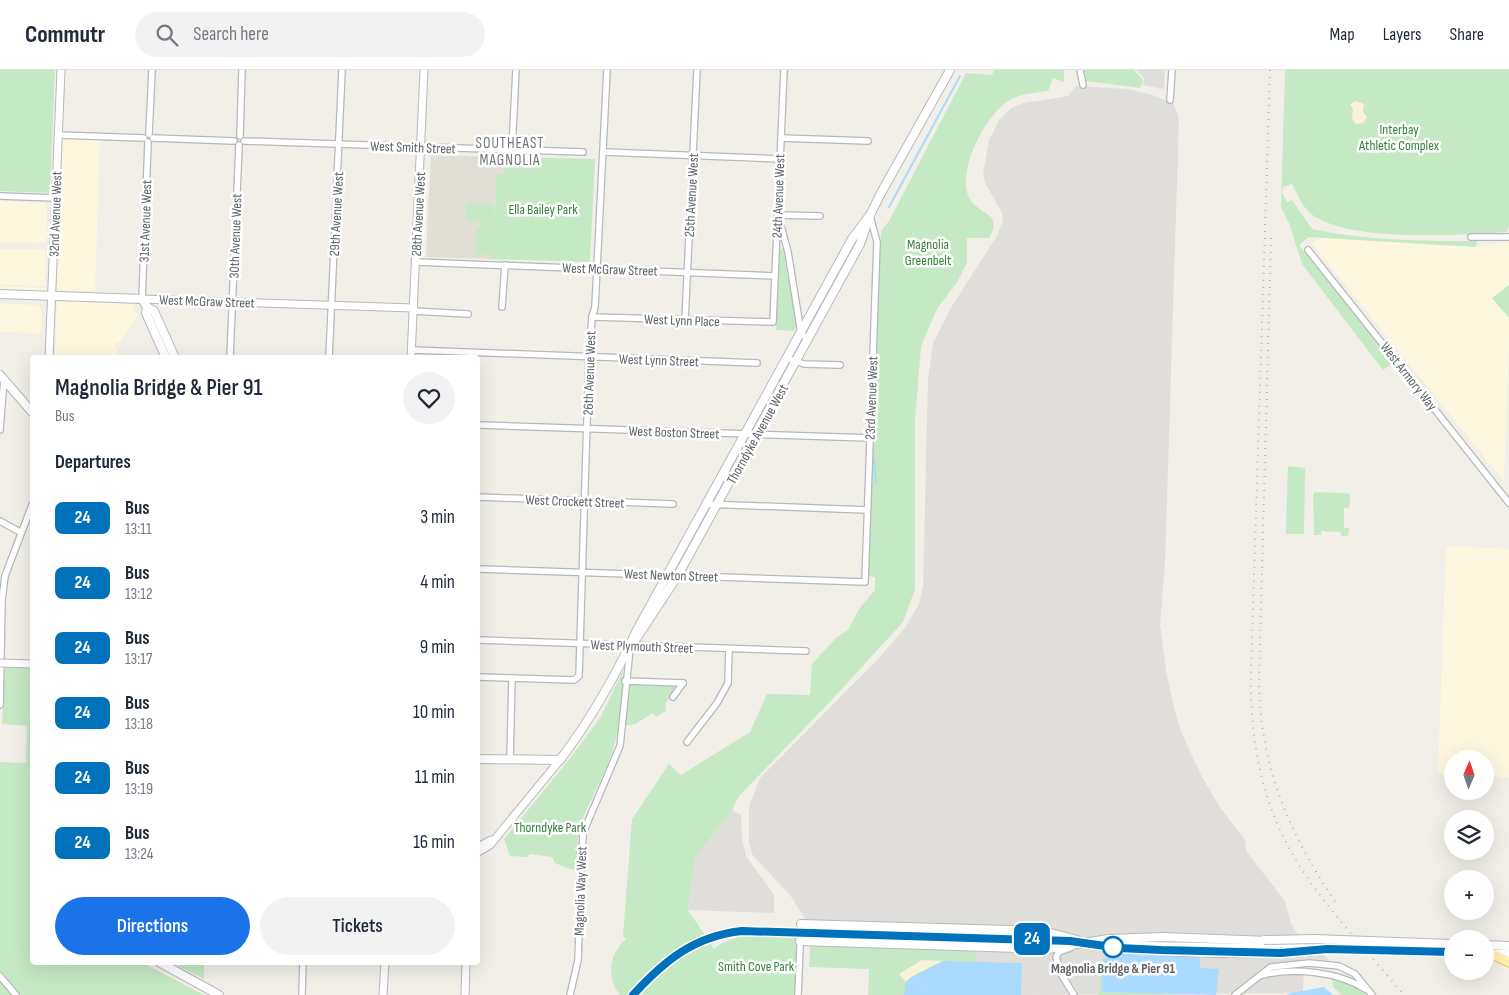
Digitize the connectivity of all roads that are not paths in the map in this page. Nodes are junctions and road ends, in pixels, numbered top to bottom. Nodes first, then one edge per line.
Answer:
1 (61, 70) edge
2 (152, 70) edge
3 (242, 70) edge
4 (342, 70) edge
5 (424, 70) edge
6 (516, 70) edge
7 (607, 70) edge
8 (697, 70) edge
9 (784, 70) edge
10 (950, 70) edge
11 (1080, 70) edge
12 (1172, 70) edge
13 (1083, 84) dead end
14 (1170, 100) dead end
15 (58, 135) junction
16 (149, 138) junction
17 (781, 138) junction
18 (239, 141) junction
19 (868, 141) dead end
20 (339, 144) junction
21 (421, 148) junction
22 (512, 149) junction
23 (583, 152) dead end
24 (604, 152) junction
25 (693, 156) junction
26 (780, 159) junction
27 (0, 196) edge
28 (56, 198) junction
29 (778, 214) junction
30 (870, 215) junction
31 (820, 216) dead end
32 (1509, 236) edge
33 (1471, 238) dead end
34 (1308, 250) dead end
35 (416, 262) junction
36 (505, 265) junction
37 (597, 268) junction
38 (687, 272) junction
39 (775, 276) junction
40 (0, 294) edge
41 (52, 295) junction
42 (142, 299) junction
43 (232, 301) junction
44 (332, 305) junction
45 (147, 307) junction
46 (502, 307) dead end
47 (414, 310) junction
48 (468, 314) dead end
49 (592, 317) junction
50 (685, 320) junction
51 (773, 322) joint
52 (801, 333) junction
53 (808, 340) junction
54 (412, 354) edge
55 (49, 355) edge
56 (165, 355) edge
57 (174, 355) edge
58 (230, 355) edge
59 (330, 355) edge
60 (471, 355) edge
61 (480, 355) edge
62 (589, 357) junction
63 (786, 358) junction
64 (796, 362) junction
65 (757, 363) dead end
66 (840, 366) dead end
67 (2, 377) edge
68 (30, 410) edge
69 (480, 425) edge
70 (587, 429) junction
71 (0, 430) edge
72 (744, 435) junction
73 (756, 435) junction
74 (870, 438) junction
75 (480, 498) edge
76 (585, 501) junction
77 (1509, 503) edge
78 (672, 504) dead end
79 (706, 504) junction
80 (718, 504) junction
81 (30, 510) edge
82 (867, 510) junction
83 (0, 521) edge
84 (20, 532) junction
85 (480, 569) edge
86 (583, 573) junction
87 (667, 575) junction
88 (678, 575) junction
89 (865, 582) joint
90 (480, 640) edge
91 (581, 644) junction
92 (631, 646) junction
93 (729, 649) junction
94 (806, 651) dead end
95 (0, 663) edge
96 (30, 664) edge
97 (480, 677) edge
98 (512, 678) junction
99 (625, 681) junction
100 (673, 697) dead end
101 (0, 705) edge
102 (687, 742) dead end
103 (480, 759) edge
104 (510, 760) junction
105 (560, 760) junction
106 (496, 838) junction
107 (480, 845) edge
108 (480, 851) edge
109 (801, 924) joint
110 (1264, 940) junction
111 (1335, 940) junction
112 (800, 941) junction
113 (1082, 942) junction
114 (1297, 944) junction
115 (1444, 944) edge
116 (1494, 945) edge
117 (1509, 946) edge
118 (1279, 947) junction
119 (1327, 949) junction
120 (1317, 950) junction
121 (1444, 952) edge
122 (1494, 954) edge
123 (1509, 954) edge
124 (1494, 956) edge
125 (1509, 962) edge
126 (164, 965) edge
127 (303, 965) edge
128 (385, 965) edge
129 (466, 965) edge
130 (1348, 970) junction
131 (0, 976) edge
132 (1256, 977) junction
133 (1345, 978) junction
134 (1371, 993) edge
135 (16, 995) edge
136 (219, 995) edge
137 (302, 995) edge
138 (383, 995) edge
139 (465, 995) edge
140 (570, 995) edge
141 (633, 995) edge
142 (798, 995) edge
143 (1074, 995) edge
144 (1235, 995) edge

1 - 15 street, 32nd Avenue West
2 - 16 street, 31st Avenue West
3 - 18 street, 30th Avenue West
4 - 20 street, 29th Avenue West
5 - 21 street, 28th Avenue West
6 - 22 street
7 - 24 street, 26th Avenue West
8 - 25 street, 25th Avenue West
9 - 17 street, 24th Avenue West
10 - 30 main road, Thorndyke Avenue West
11 - 13 street
12 - 14 street
15 - 16 street, West Smith Street
15 - 28 street, 32nd Avenue West
16 - 18 street, West Smith Street
16 - 42 street, 31st Avenue West
17 - 19 street
17 - 26 street, 24th Avenue West
18 - 20 street, West Smith Street
18 - 43 street, 30th Avenue West
20 - 21 street, West Smith Street
20 - 44 street, 29th Avenue West
21 - 22 street, West Smith Street
21 - 35 street, 28th Avenue West
22 - 23 street, West Smith Street
24 - 25 street
24 - 37 street, 26th Avenue West
25 - 26 street
25 - 38 street, 25th Avenue West
26 - 29 street, 24th Avenue West
27 - 28 street
28 - 41 street, 32nd Avenue West
29 - 31 street
29 - 39 street, 24th Avenue West
29 - 52 street
30 - 52 main road, Thorndyke Avenue West
30 - 53 main road, Thorndyke Avenue West
30 - 74 street, 23rd Avenue West
32 - 33 street
34 - 77 street, West Armory Way
35 - 36 street, West McGraw Street
35 - 47 street, 28th Avenue West
36 - 37 street, West McGraw Street
36 - 46 street
37 - 38 street, West McGraw Street
37 - 49 street, 26th Avenue West
38 - 39 street, West McGraw Street
38 - 50 street, 25th Avenue West
39 - 51 street, 24th Avenue West
40 - 41 main road, West McGraw Street
41 - 42 main road, West McGraw Street
41 - 55 street, 32nd Avenue West
42 - 43 street, West McGraw Street
42 - 45 main road
43 - 44 street, West McGraw Street
43 - 58 street, 30th Avenue West
44 - 47 street, West McGraw Street
44 - 59 street, 29th Avenue West
45 - 56 main road
45 - 57 main road
47 - 48 street
47 - 54 street, 28th Avenue West
49 - 50 street, West Lynn Place
49 - 62 street, 26th Avenue West
50 - 51 street, West Lynn Place
52 - 53 street
52 - 63 main road, Thorndyke Avenue West
53 - 64 main road, Thorndyke Avenue West
54 - 60 street, West Lynn Street
61 - 62 street, West Lynn Street
62 - 65 street, West Lynn Street
62 - 70 street, 26th Avenue West
63 - 64 street
63 - 72 main road, Thorndyke Avenue West
64 - 66 street
64 - 73 main road, Thorndyke Avenue West
67 - 68 main road
67 - 71 street
69 - 70 street, West Boston Street
70 - 72 street, West Boston Street
70 - 76 street, 26th Avenue West
72 - 73 street, West Boston Street
72 - 79 main road, Thorndyke Avenue West
73 - 74 street, West Boston Street
73 - 80 main road, Thorndyke Avenue West
74 - 82 street, 23rd Avenue West
75 - 76 street, West Crockett Street
76 - 78 street, West Crockett Street
76 - 86 street, 26th Avenue West
79 - 80 street
79 - 87 main road, Thorndyke Avenue West
80 - 82 street
80 - 88 main road, Thorndyke Avenue West
81 - 84 street
82 - 89 street, 23rd Avenue West
83 - 84 street
84 - 101 street
85 - 86 street, West Newton Street
86 - 87 street, West Newton Street
86 - 91 street, 26th Avenue West
87 - 88 street, West Newton Street
87 - 92 main road, Thorndyke Avenue West
88 - 89 street, West Newton Street
88 - 92 main road, Thorndyke Avenue West
90 - 91 street, West Plymouth Street
91 - 92 street, West Plymouth Street
91 - 98 street, 26th Avenue West
92 - 93 street, West Plymouth Street
92 - 99 street, Magnolia Way West
92 - 105 main road, Thorndyke Avenue West
93 - 94 street, West Plymouth Street
93 - 102 street
95 - 96 street, bridge
97 - 98 street
98 - 104 street
99 - 100 street
99 - 140 street, Magnolia Way West
103 - 104 main road
104 - 105 main road
105 - 106 street, Thorndyke Avenue West
106 - 107 street, Thorndyke Avenue West
106 - 108 street, Thorndyke Avenue West
109 - 112 street
109 - 113 main road, bridge
110 - 111 main road, bridge
110 - 113 main road, bridge
110 - 114 main road, bridge
111 - 114 main road, bridge
111 - 115 main road, bridge
112 - 113 main road, bridge
112 - 142 street
113 - 120 main road, bridge
113 - 141 main road, bridge
114 - 118 main road
114 - 119 main road
116 - 117 main road
118 - 120 main road, bridge
118 - 143 street
119 - 120 main road, bridge
119 - 121 main road, bridge
122 - 123 main road
124 - 125 main road
126 - 136 main road
127 - 137 street
128 - 138 street
129 - 139 street
130 - 132 street
130 - 133 street
130 - 134 street
131 - 135 street
132 - 133 street
132 - 144 street
133 - 134 street

